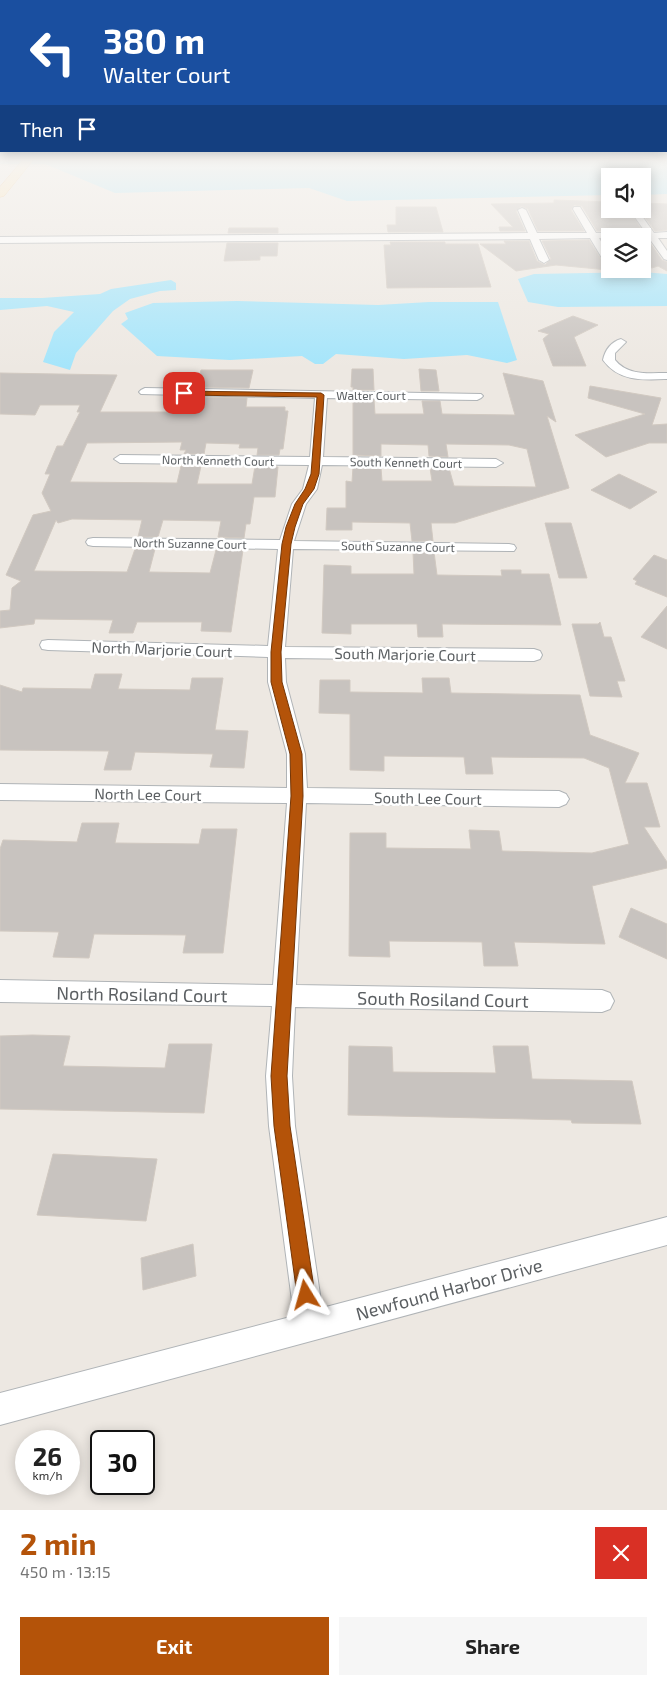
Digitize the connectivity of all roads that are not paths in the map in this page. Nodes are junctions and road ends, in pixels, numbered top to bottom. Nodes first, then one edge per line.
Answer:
1 (531, 229) edge
2 (590, 229) edge
3 (648, 229) edge
4 (667, 234) edge
5 (533, 235) junction
6 (593, 235) junction
7 (652, 235) junction
8 (0, 240) edge
9 (601, 249) edge
10 (667, 257) edge
11 (544, 260) dead end
12 (621, 342) dead end
13 (667, 376) edge
14 (146, 392) dead end
15 (321, 395) junction
16 (477, 396) dead end
17 (120, 459) dead end
18 (317, 462) junction
19 (496, 463) dead end
20 (93, 542) dead end
21 (286, 544) junction
22 (509, 548) dead end
23 (48, 645) dead end
24 (276, 652) junction
25 (534, 655) dead end
26 (0, 792) edge
27 (297, 796) junction
28 (559, 799) dead end
29 (0, 992) edge
30 (284, 996) junction
31 (602, 1001) dead end
32 (667, 1231) edge
33 (310, 1326) junction
34 (0, 1409) edge

1 - 5 street
2 - 6 street
3 - 7 street
4 - 7 street
5 - 6 street
5 - 8 street
5 - 11 street
6 - 7 street
6 - 9 street
7 - 10 street
12 - 13 street
14 - 15 street, Walter Court
15 - 16 street, Walter Court
15 - 18 street
17 - 18 street, North Kenneth Court
18 - 19 street, South Kenneth Court
18 - 21 street
20 - 21 street, North Suzanne Court
21 - 22 street, South Suzanne Court
21 - 24 street
23 - 24 street, North Marjorie Court
24 - 25 street, South Marjorie Court
24 - 27 street
26 - 27 street, North Lee Court
27 - 28 street, South Lee Court
27 - 30 street
29 - 30 street, North Rosiland Court
30 - 31 street, South Rosiland Court
30 - 33 street
32 - 33 street, Newfound Harbor Drive
33 - 34 street, Newfound Harbor Drive

